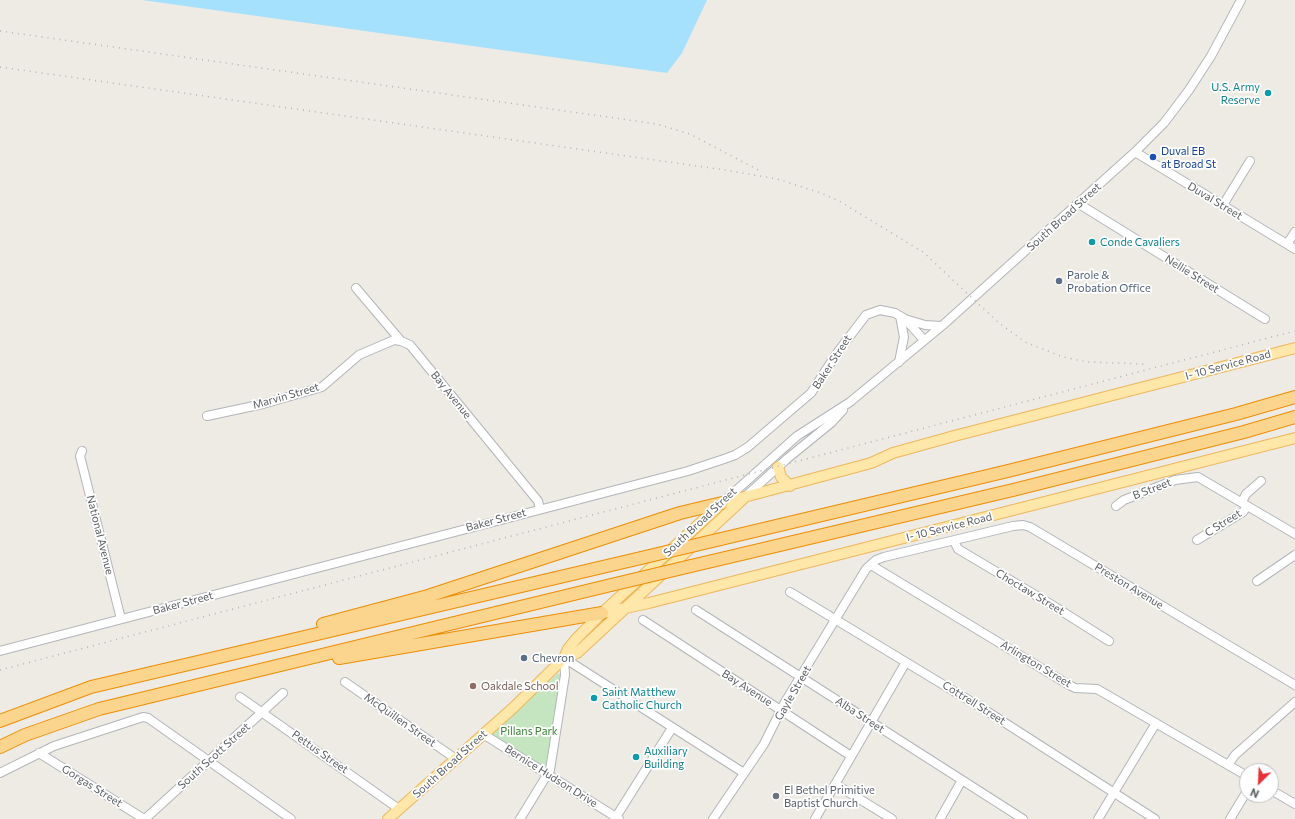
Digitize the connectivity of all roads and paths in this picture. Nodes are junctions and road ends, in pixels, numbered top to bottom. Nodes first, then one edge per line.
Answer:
1 (1241, 0) edge
2 (1135, 152) junction
3 (1250, 161) dead end
4 (1078, 204) junction
5 (1223, 205) junction
6 (1295, 232) edge
7 (1287, 244) junction
8 (1295, 249) edge
9 (356, 288) dead end
10 (902, 318) junction
11 (1265, 319) dead end
12 (941, 326) junction
13 (924, 340) junction
14 (401, 341) junction
15 (1295, 348) edge
16 (899, 362) junction
17 (1295, 397) edge
18 (850, 402) junction
19 (207, 416) dead end
20 (1295, 417) edge
21 (1294, 439) edge
22 (82, 451) dead end
23 (778, 467) junction
24 (1261, 482) dead end
25 (790, 486) junction
26 (745, 497) junction
27 (722, 503) junction
28 (1245, 504) junction
29 (1116, 506) dead end
30 (540, 508) junction
31 (1295, 534) edge
32 (1197, 540) dead end
33 (954, 541) junction
34 (1295, 555) edge
35 (870, 565) junction
36 (1257, 581) dead end
37 (790, 592) dead end
38 (624, 608) junction
39 (696, 610) dead end
40 (602, 613) junction
41 (121, 619) junction
42 (836, 619) junction
43 (642, 620) dead end
44 (292, 639) junction
45 (1109, 642) dead end
46 (0, 651) edge
47 (564, 658) junction
48 (296, 661) junction
49 (906, 662) junction
50 (800, 677) junction
51 (345, 682) dead end
52 (1295, 685) edge
53 (283, 693) dead end
54 (240, 696) dead end
55 (1295, 702) edge
56 (782, 711) junction
57 (263, 712) junction
58 (0, 721) edge
59 (871, 722) junction
60 (1156, 723) junction
61 (672, 728) junction
62 (483, 734) junction
63 (0, 747) edge
64 (39, 753) junction
65 (851, 756) junction
66 (456, 759) junction
67 (209, 761) junction
68 (1228, 765) junction
69 (1239, 771) edge
70 (0, 773) edge
71 (744, 773) junction
72 (548, 774) junction
73 (962, 780) junction
74 (835, 784) junction
75 (1113, 792) junction
76 (1279, 795) edge
77 (1240, 803) edge
78 (1295, 804) edge
79 (399, 809) junction
80 (617, 818) edge
81 (145, 819) edge
82 (291, 819) edge
83 (388, 819) edge
84 (520, 819) edge
85 (713, 819) edge
86 (815, 819) edge
87 (892, 819) edge
88 (940, 819) edge
89 (1023, 819) edge
90 (1098, 819) edge
91 (1155, 819) edge
92 (1230, 819) edge

1 - 2 street, South Broad Street
2 - 4 street, South Broad Street
2 - 5 street, Duval Street
3 - 5 street
4 - 11 street, Nellie Street
4 - 12 street, South Broad Street
5 - 7 street, Duval Street
6 - 7 street
7 - 8 street, Duval Street
9 - 14 street, Bay Avenue
10 - 12 street, Baker Street
10 - 13 street
10 - 16 street
10 - 30 street, Baker Street
12 - 13 street, South Broad Street
13 - 16 street, South Broad Street
14 - 19 street, Marvin Street
14 - 30 street, Bay Avenue
15 - 25 main road, I- 10 Service Road
16 - 18 street, South Broad Street
17 - 44 highway, bridge
18 - 23 street, South Broad Street
18 - 27 street, South Broad Street
20 - 48 highway, bridge
21 - 38 main road, I- 10 Service Road
22 - 41 street, National Avenue
23 - 25 main road
23 - 26 street, South Broad Street
24 - 28 street, C Street
25 - 26 main road, I- 10 Service Road
26 - 27 main road, I- 10 Service Road
26 - 38 main road, South Broad Street
27 - 40 main road, South Broad Street
27 - 44 highway
28 - 29 street, B Street
28 - 31 street
28 - 32 street, C Street
30 - 41 street, Baker Street
33 - 35 street, Preston Avenue
33 - 45 street, Choctaw Street
33 - 52 street, Preston Avenue
34 - 36 street
35 - 42 street, Gayle Street
35 - 60 street, Arlington Street
37 - 42 street, Cottrell Street
38 - 40 main road, I- 10 Service Road
38 - 47 main road, South Broad Street
39 - 50 street, Alba Street
40 - 47 main road, South Broad Street
40 - 48 highway
41 - 46 street, Baker Street
42 - 49 street, Cottrell Street
42 - 50 street, Gayle Street
43 - 56 street, Bay Avenue
44 - 58 highway
47 - 61 street
47 - 62 main road, South Broad Street
47 - 72 street
48 - 63 highway
49 - 59 street
49 - 75 street, Cottrell Street
50 - 56 street, Gayle Street
50 - 59 street, Alba Street
51 - 66 street, McQuillen Street
53 - 57 street, South Scott Street
54 - 57 street, Pettus Street
55 - 68 street
56 - 65 street, Bay Avenue
56 - 71 street, Gayle Street
57 - 67 street, South Scott Street
57 - 79 street, Pettus Street
59 - 65 street
59 - 73 street, Alba Street
60 - 68 street, Arlington Street
60 - 75 street
61 - 71 street
61 - 80 street
62 - 66 main road, South Broad Street
62 - 72 street, Bernice Hudson Drive
64 - 67 street
64 - 70 street
64 - 81 street, Gorgas Street
65 - 74 street
66 - 79 main road, South Broad Street
67 - 81 street, South Scott Street
67 - 82 street
68 - 69 street, Arlington Street
71 - 85 street, Gayle Street
72 - 80 street, Bernice Hudson Drive
72 - 84 street
73 - 88 street
73 - 89 street, Alba Street
74 - 86 street
74 - 87 street
75 - 90 street
75 - 91 street, Cottrell Street
76 - 78 street
77 - 92 street
79 - 83 main road, South Broad Street

